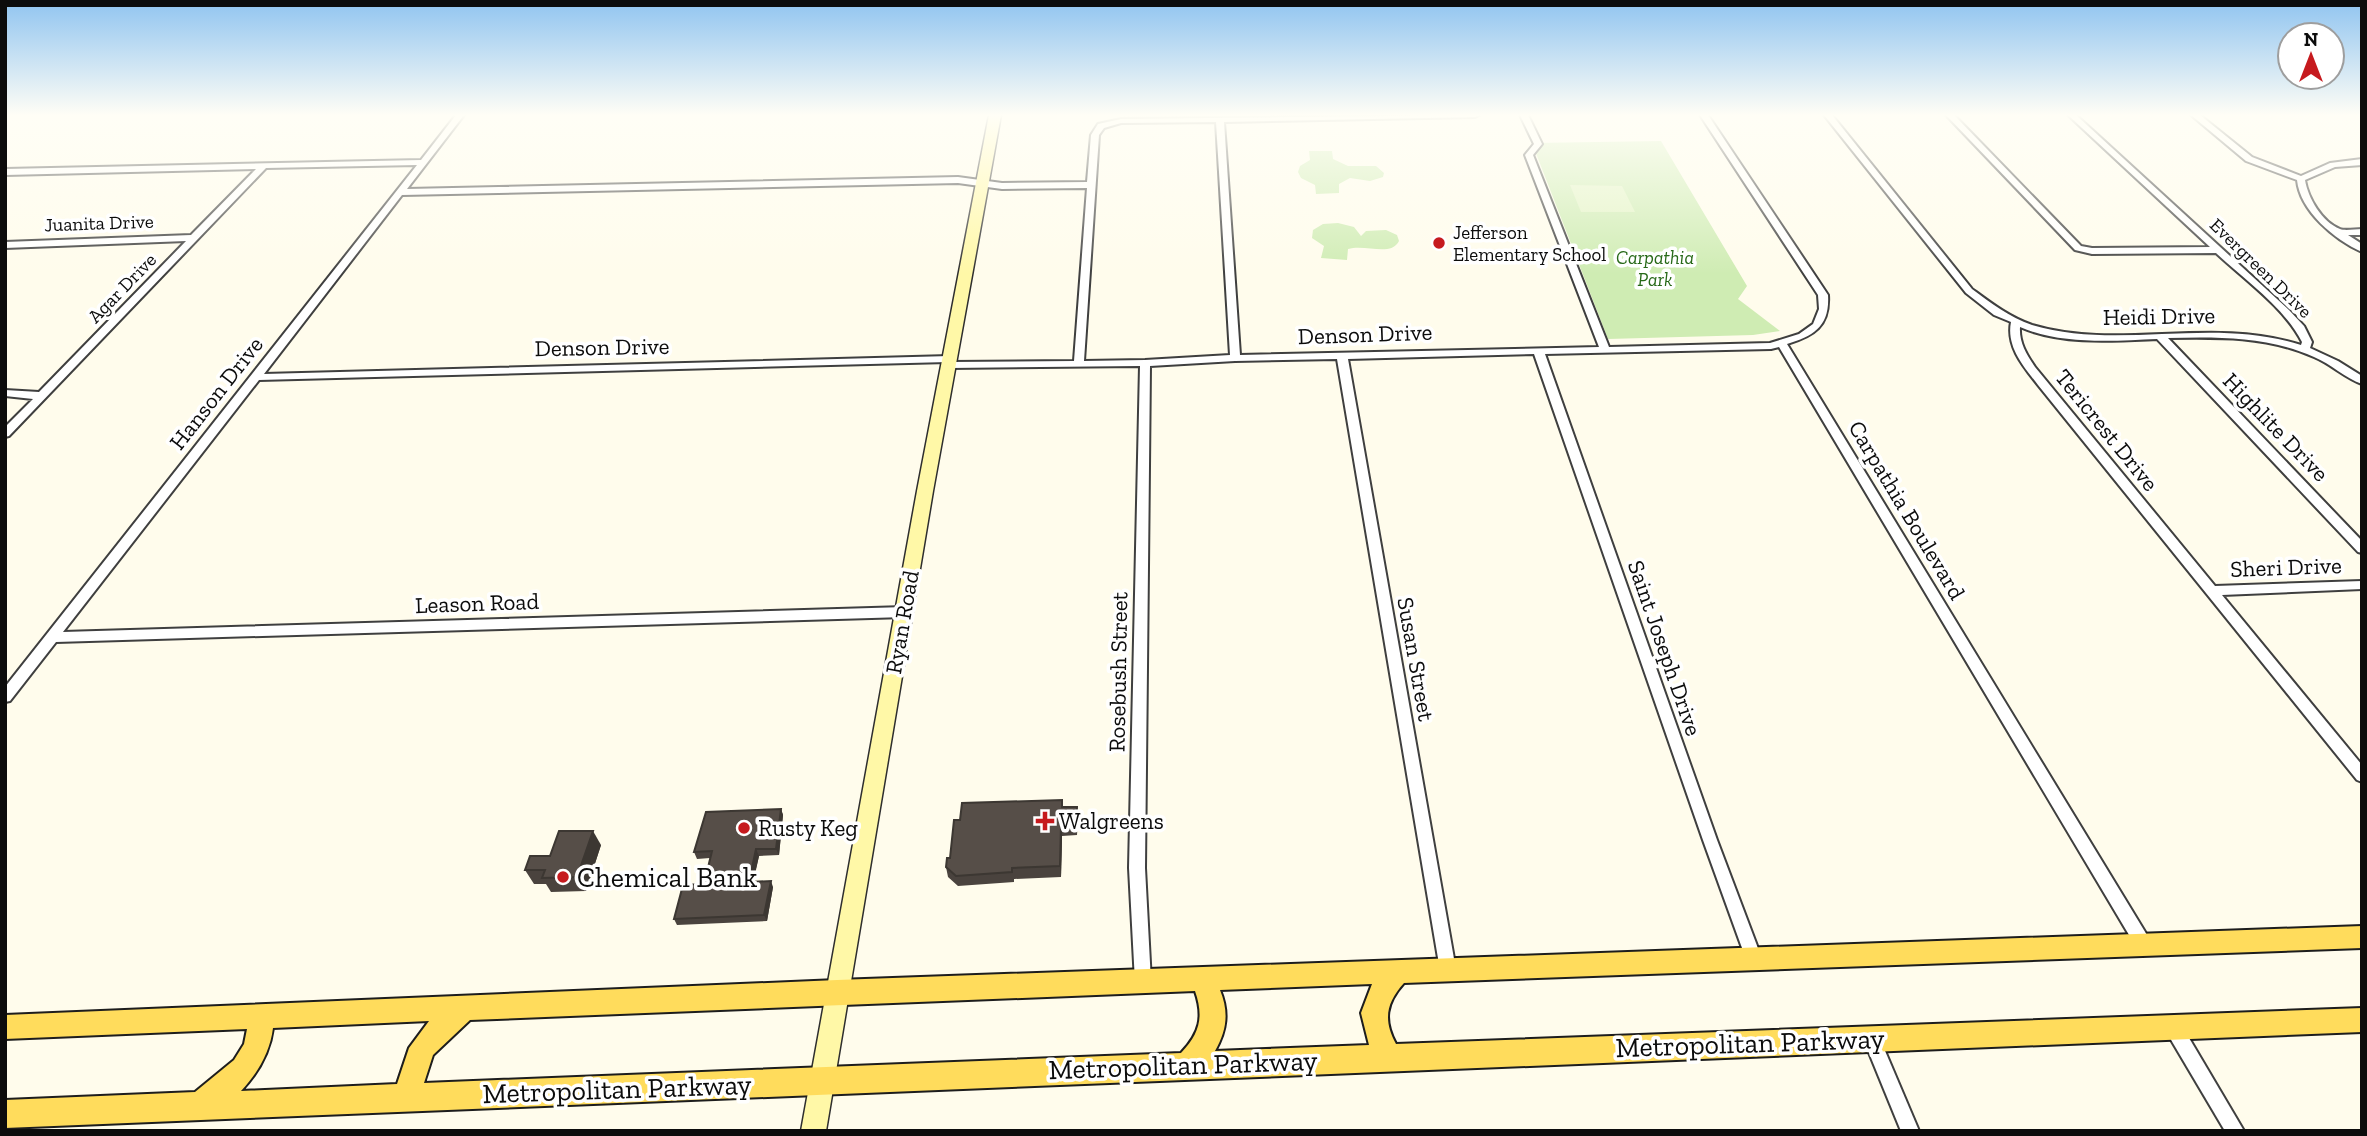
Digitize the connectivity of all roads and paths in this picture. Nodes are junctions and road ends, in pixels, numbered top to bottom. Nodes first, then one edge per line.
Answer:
1 (176, 168) edge
2 (260, 168) edge
3 (418, 168) edge
4 (985, 168) edge
5 (1092, 168) edge
6 (1223, 168) edge
7 (1534, 168) edge
8 (1740, 168) edge
9 (1870, 168) edge
10 (2001, 168) edge
11 (2130, 168) edge
12 (2272, 168) edge
13 (2324, 168) edge
14 (5, 172) edge
15 (2301, 179) junction
16 (982, 183) junction
17 (1091, 185) junction
18 (400, 192) junction
19 (2341, 232) junction
20 (2362, 232) edge
21 (194, 238) junction
22 (5, 245) edge
23 (2362, 249) edge
24 (2219, 250) junction
25 (2015, 321) junction
26 (2159, 335) junction
27 (1782, 344) junction
28 (1604, 348) junction
29 (2304, 349) junction
30 (1538, 350) junction
31 (1342, 356) junction
32 (1235, 358) junction
33 (950, 362) junction
34 (1079, 362) junction
35 (1145, 363) junction
36 (255, 377) junction
37 (2362, 381) edge
38 (5, 393) edge
39 (42, 396) junction
40 (5, 434) edge
41 (2362, 549) edge
42 (2362, 585) edge
43 (2211, 592) junction
44 (905, 612) junction
45 (51, 638) junction
46 (5, 697) edge
47 (2362, 776) edge
48 (2362, 936) edge
49 (2144, 945) junction
50 (1754, 959) junction
51 (1448, 970) junction
52 (1397, 973) junction
53 (1203, 980) junction
54 (1143, 982) junction
55 (837, 992) junction
56 (463, 1009) junction
57 (261, 1016) junction
58 (2362, 1020) edge
59 (5, 1027) edge
60 (2173, 1027) junction
61 (1871, 1038) junction
62 (1388, 1057) junction
63 (1186, 1066) junction
64 (822, 1080) junction
65 (410, 1097) junction
66 (198, 1106) junction
67 (5, 1114) edge
68 (813, 1131) edge
69 (1910, 1131) edge
70 (2235, 1131) edge

1 - 14 street
2 - 21 street, Agar Drive
3 - 18 street, Hanson Drive
4 - 16 main road, Ryan Road
5 - 17 street
6 - 32 street
7 - 28 street
8 - 27 street
9 - 25 street
10 - 24 street
11 - 24 street, Evergreen Drive
12 - 15 street
13 - 15 street
15 - 19 street
16 - 17 street
16 - 18 street
16 - 33 main road, Ryan Road
17 - 34 street
18 - 36 street, Hanson Drive
19 - 20 street
19 - 23 street
21 - 22 street, Juanita Drive
21 - 39 street, Agar Drive
24 - 29 street, Evergreen Drive
25 - 26 street, Heidi Drive
25 - 43 street, Tericrest Drive
26 - 29 street, Heidi Drive
26 - 41 street, Highlite Drive
27 - 28 street, Denson Drive
27 - 49 street, Carpathia Boulevard
28 - 30 street, Denson Drive
29 - 37 street, Evergreen Drive
30 - 31 street, Denson Drive
30 - 50 street, Saint Joseph Drive
31 - 32 street, Denson Drive
31 - 51 street, Susan Street
32 - 35 street, Denson Drive
33 - 34 street, Denson Drive
33 - 36 street, Denson Drive
33 - 44 main road, Ryan Road
34 - 35 street, Denson Drive
35 - 54 street, Rosebush Street
36 - 45 street, Hanson Drive
38 - 39 street
39 - 40 street, Agar Drive
42 - 43 street, Sheri Drive
43 - 47 street, Tericrest Drive
44 - 45 street, Leason Road
44 - 55 main road, Ryan Road
45 - 46 street, Hanson Drive
48 - 49 main road
49 - 50 main road
50 - 51 main road
51 - 52 main road
52 - 53 main road
52 - 62 main road
53 - 54 main road
53 - 63 main road
54 - 55 main road
55 - 56 main road
55 - 64 main road, Ryan Road
56 - 57 main road
56 - 65 main road
57 - 59 main road
57 - 66 main road
58 - 60 main road, Metropolitan Parkway
60 - 61 main road, Metropolitan Parkway
60 - 70 street
61 - 62 main road, Metropolitan Parkway
61 - 69 street
62 - 63 main road, Metropolitan Parkway
63 - 64 main road, Metropolitan Parkway
64 - 65 main road, Metropolitan Parkway
64 - 68 main road, Ryan Road
65 - 66 main road, Metropolitan Parkway
66 - 67 main road, Metropolitan Parkway

